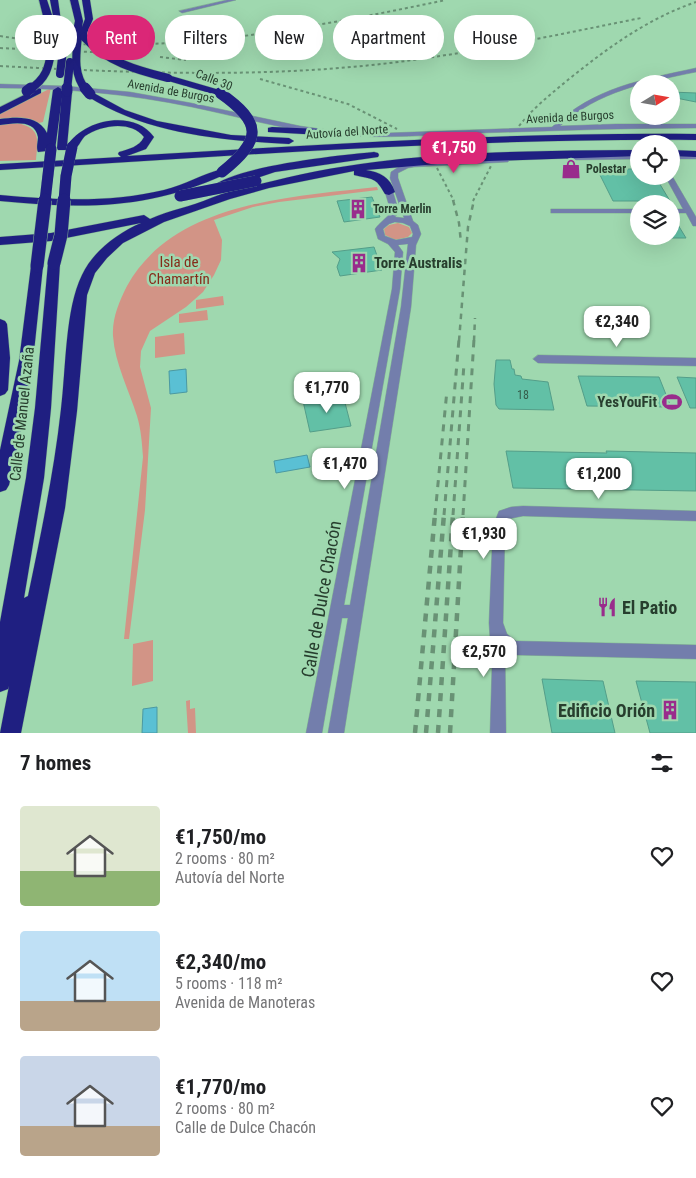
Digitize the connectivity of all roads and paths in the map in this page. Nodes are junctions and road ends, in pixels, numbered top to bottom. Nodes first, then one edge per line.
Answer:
1 (39, 0) edge
2 (43, 0) edge
3 (54, 0) edge
4 (62, 0) edge
5 (68, 0) edge
6 (74, 0) edge
7 (80, 0) edge
8 (86, 0) edge
9 (202, 0) edge
10 (208, 0) edge
11 (215, 0) edge
12 (234, 0) edge
13 (226, 2) junction
14 (203, 6) junction
15 (188, 10) junction
16 (182, 11) dead end
17 (44, 15) edge
18 (47, 15) edge
19 (61, 15) edge
20 (65, 15) edge
21 (68, 15) edge
22 (77, 18) edge
23 (77, 27) edge
24 (77, 33) edge
25 (77, 38) edge
26 (54, 60) edge
27 (59, 60) edge
28 (62, 60) edge
29 (66, 60) edge
30 (77, 60) edge
31 (696, 70) edge
32 (0, 86) edge
33 (63, 91) junction
34 (32, 93) junction
35 (0, 106) edge
36 (0, 111) edge
37 (129, 114) junction
38 (565, 116) junction
39 (0, 122) edge
40 (696, 126) edge
41 (589, 127) junction
42 (554, 128) junction
43 (321, 132) junction
44 (696, 137) edge
45 (405, 142) junction
46 (630, 145) edge
47 (680, 145) edge
48 (696, 146) edge
49 (57, 148) junction
50 (398, 153) junction
51 (630, 153) edge
52 (576, 154) junction
53 (680, 156) edge
54 (694, 156) edge
55 (630, 157) edge
56 (467, 159) junction
57 (530, 159) junction
58 (93, 161) junction
59 (0, 165) edge
60 (0, 177) edge
61 (674, 185) edge
62 (389, 192) joint
63 (226, 197) junction
64 (0, 198) edge
65 (100, 204) junction
66 (554, 211) dead end
67 (630, 211) edge
68 (680, 211) edge
69 (689, 211) junction
70 (696, 219) edge
71 (389, 221) junction
72 (410, 223) junction
73 (696, 224) edge
74 (75, 233) junction
75 (128, 234) junction
76 (413, 239) junction
77 (0, 241) edge
78 (391, 242) junction
79 (393, 306) junction
80 (406, 306) junction
81 (0, 324) edge
82 (538, 359) dead end
83 (696, 362) edge
84 (378, 383) junction
85 (392, 385) junction
86 (0, 390) edge
87 (61, 469) junction
88 (360, 480) junction
89 (376, 482) junction
90 (0, 485) edge
91 (696, 516) edge
92 (336, 611) junction
93 (355, 612) junction
94 (496, 623) junction
95 (696, 652) edge
96 (0, 682) edge
97 (10, 733) edge
98 (314, 733) edge
99 (336, 733) edge
100 (498, 733) edge

1 - 17 highway
2 - 18 highway, Calle 30
3 - 19 highway
4 - 20 highway
5 - 21 highway
6 - 22 highway
7 - 23 highway
8 - 24 highway
9 - 15 street
10 - 14 street
11 - 13 street
12 - 13 street
13 - 14 street
14 - 15 street
15 - 16 street
25 - 65 highway, Calle 30, bridge
26 - 34 highway, bridge
27 - 34 highway
28 - 33 highway, bridge
29 - 33 highway, bridge
30 - 37 highway, bridge
31 - 38 street
32 - 43 street, Avenida de Burgos
33 - 49 highway
34 - 35 highway
34 - 36 highway
37 - 43 highway
37 - 45 highway
38 - 41 street
38 - 42 street
39 - 49 highway
40 - 41 street, Avenida de Burgos
41 - 42 street, Avenida de Burgos
42 - 43 street, Avenida de Burgos
44 - 45 highway, Autovía del Norte
45 - 58 highway, Autovía del Norte
46 - 50 highway, Autovía del Norte
47 - 48 highway
49 - 58 highway
49 - 90 highway, Calle de Manuel Azaña, bridge
49 - 96 highway, Calle de Manuel Azaña, bridge
50 - 60 highway, Autovía del Norte
50 - 74 highway
51 - 52 highway
52 - 56 highway
52 - 65 highway, bridge
53 - 54 highway
55 - 57 street
56 - 57 highway
56 - 63 highway
57 - 72 street
58 - 59 highway, Autovía del Norte
61 - 69 street
62 - 71 street
62 - 75 highway
63 - 74 highway
63 - 75 highway
64 - 65 highway
66 - 67 street
68 - 69 street
69 - 70 street
69 - 73 street
71 - 72 street
71 - 78 street
72 - 76 street
74 - 77 highway
75 - 87 highway
76 - 78 street
76 - 80 street
78 - 79 street, Calle de Dulce Chacón
79 - 80 street
79 - 84 street, Calle de Dulce Chacón
80 - 85 street
81 - 86 highway
82 - 83 street
84 - 85 street
84 - 88 street, Calle de Dulce Chacón
85 - 89 street
87 - 96 highway
87 - 97 highway
88 - 89 street
88 - 92 street, Calle de Dulce Chacón
89 - 93 street
91 - 94 street
92 - 93 street
92 - 98 street, Calle de Dulce Chacón
93 - 99 street
94 - 95 street
94 - 100 street

